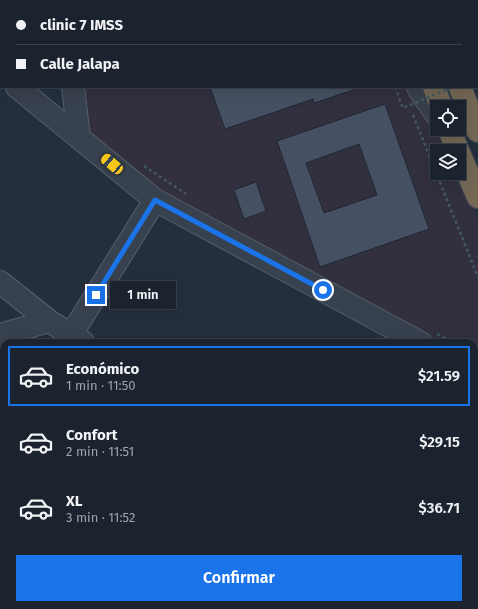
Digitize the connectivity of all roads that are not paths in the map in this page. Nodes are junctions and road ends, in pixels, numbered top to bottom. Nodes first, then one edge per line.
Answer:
1 (18, 88) edge
2 (74, 88) edge
3 (434, 88) edge
4 (460, 88) edge
5 (466, 88) edge
6 (413, 94) edge
7 (439, 100) edge
8 (430, 105) edge
9 (476, 121) edge
10 (79, 138) junction
11 (453, 139) edge
12 (478, 197) edge
13 (155, 200) junction
14 (0, 282) edge
15 (49, 321) junction
16 (0, 335) edge
17 (427, 337) edge
18 (78, 339) edge

1 - 10 street
2 - 10 street
3 - 7 highway
4 - 9 highway
5 - 9 street
6 - 8 street
10 - 13 street
11 - 12 highway
13 - 17 street
13 - 18 street
14 - 15 street
15 - 16 street
15 - 18 street

